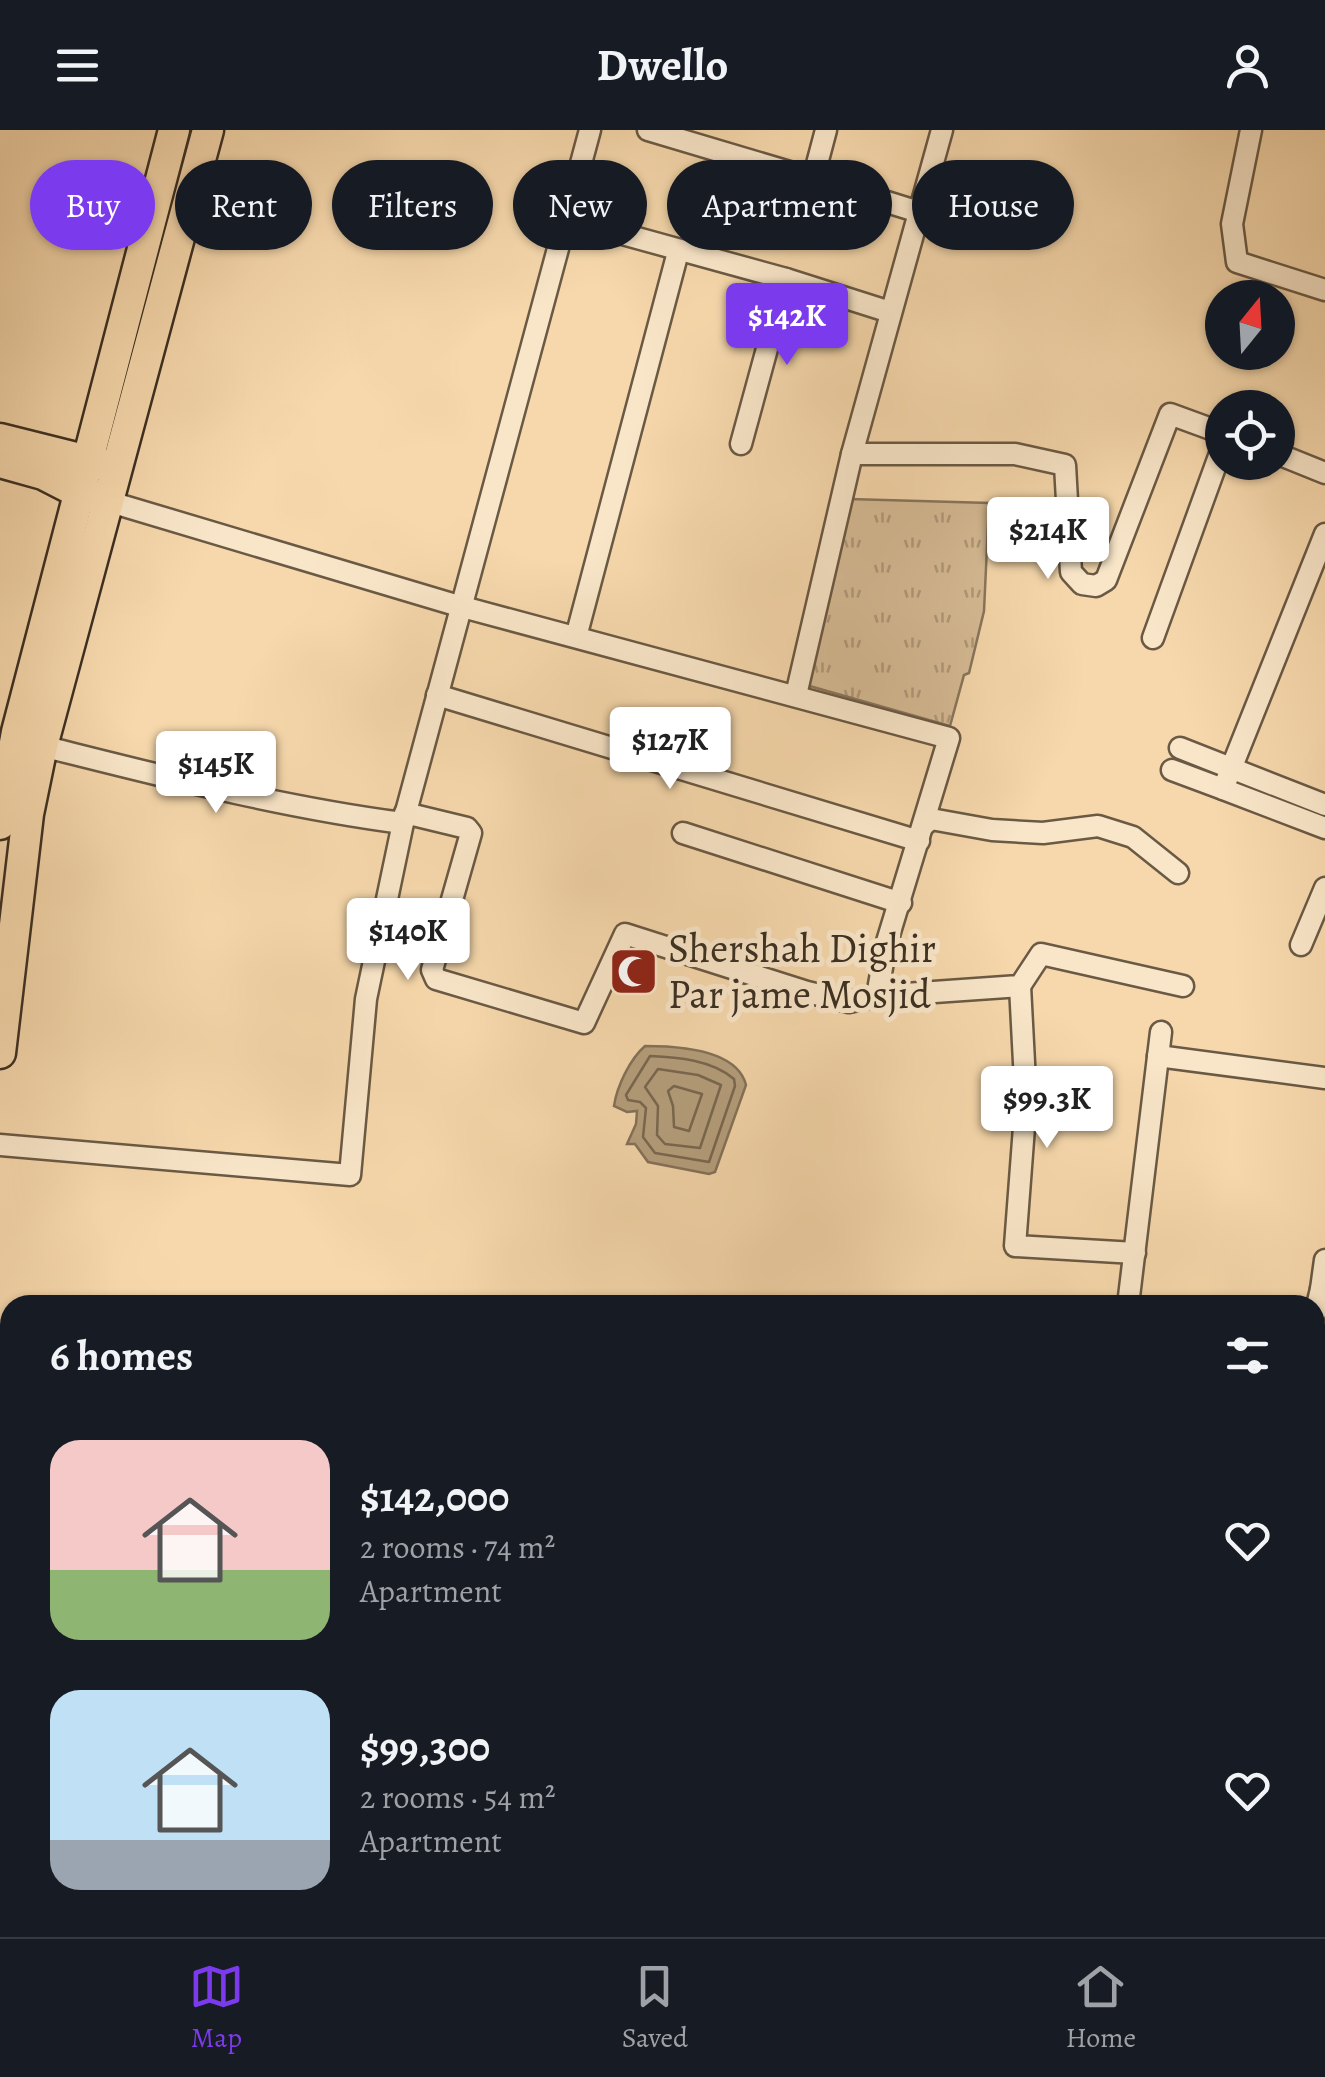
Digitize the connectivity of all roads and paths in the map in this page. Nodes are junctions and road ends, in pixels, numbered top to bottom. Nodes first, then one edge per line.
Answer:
1 (174, 130) edge
2 (208, 130) edge
3 (590, 130) edge
4 (648, 130) edge
5 (826, 130) edge
6 (942, 130) edge
7 (1251, 130) edge
8 (583, 160) edge
9 (751, 160) edge
10 (818, 160) edge
11 (934, 160) edge
12 (912, 236) edge
13 (647, 243) edge
14 (559, 250) edge
15 (678, 252) junction
16 (786, 279) junction
17 (1325, 290) edge
18 (890, 312) junction
19 (1205, 427) edge
20 (0, 439) edge
21 (741, 444) dead end
22 (852, 454) junction
23 (1295, 461) edge
24 (0, 462) edge
25 (102, 464) junction
26 (1325, 472) edge
27 (1210, 480) edge
28 (93, 497) junction
29 (1325, 534) edge
30 (460, 606) junction
31 (576, 637) junction
32 (1153, 638) dead end
33 (437, 694) junction
34 (796, 695) junction
35 (42, 746) junction
36 (1180, 748) dead end
37 (1232, 767) junction
38 (1172, 770) dead end
39 (1223, 789) junction
40 (1325, 805) edge
41 (404, 818) junction
42 (0, 824) edge
43 (1325, 828) edge
44 (684, 833) dead end
45 (921, 833) junction
46 (1178, 873) dead end
47 (1325, 888) edge
48 (901, 903) junction
49 (1302, 945) dead end
50 (1020, 986) junction
51 (1183, 986) dead end
52 (877, 996) junction
53 (1161, 1032) dead end
54 (0, 1053) edge
55 (1158, 1056) junction
56 (1325, 1078) edge
57 (0, 1145) edge
58 (1135, 1253) junction
59 (1325, 1260) edge
60 (1323, 1289) edge
61 (1129, 1295) edge

1 - 25 main road
2 - 25 main road
3 - 8 street
4 - 9 street
5 - 10 street
6 - 11 street
7 - 17 street
12 - 18 street
13 - 15 street
14 - 30 street
15 - 16 street
15 - 31 street
16 - 18 street
16 - 21 street
18 - 22 street
19 - 22 street
20 - 25 main road
22 - 34 street
23 - 26 street
24 - 28 main road
25 - 28 main road
27 - 32 street
28 - 30 street
28 - 35 main road
28 - 42 main road
29 - 37 street
30 - 31 street
30 - 33 street
31 - 34 street
33 - 41 street
33 - 45 street
34 - 45 street
35 - 41 street
35 - 54 main road
36 - 37 street
37 - 39 street
37 - 40 street
38 - 39 street
39 - 43 street
41 - 52 street
41 - 57 street
44 - 48 street
45 - 46 street
45 - 48 street
47 - 49 street
48 - 52 street
50 - 51 street
50 - 52 street
50 - 58 street
53 - 55 street
55 - 56 street
55 - 58 street
58 - 61 street
59 - 60 street

